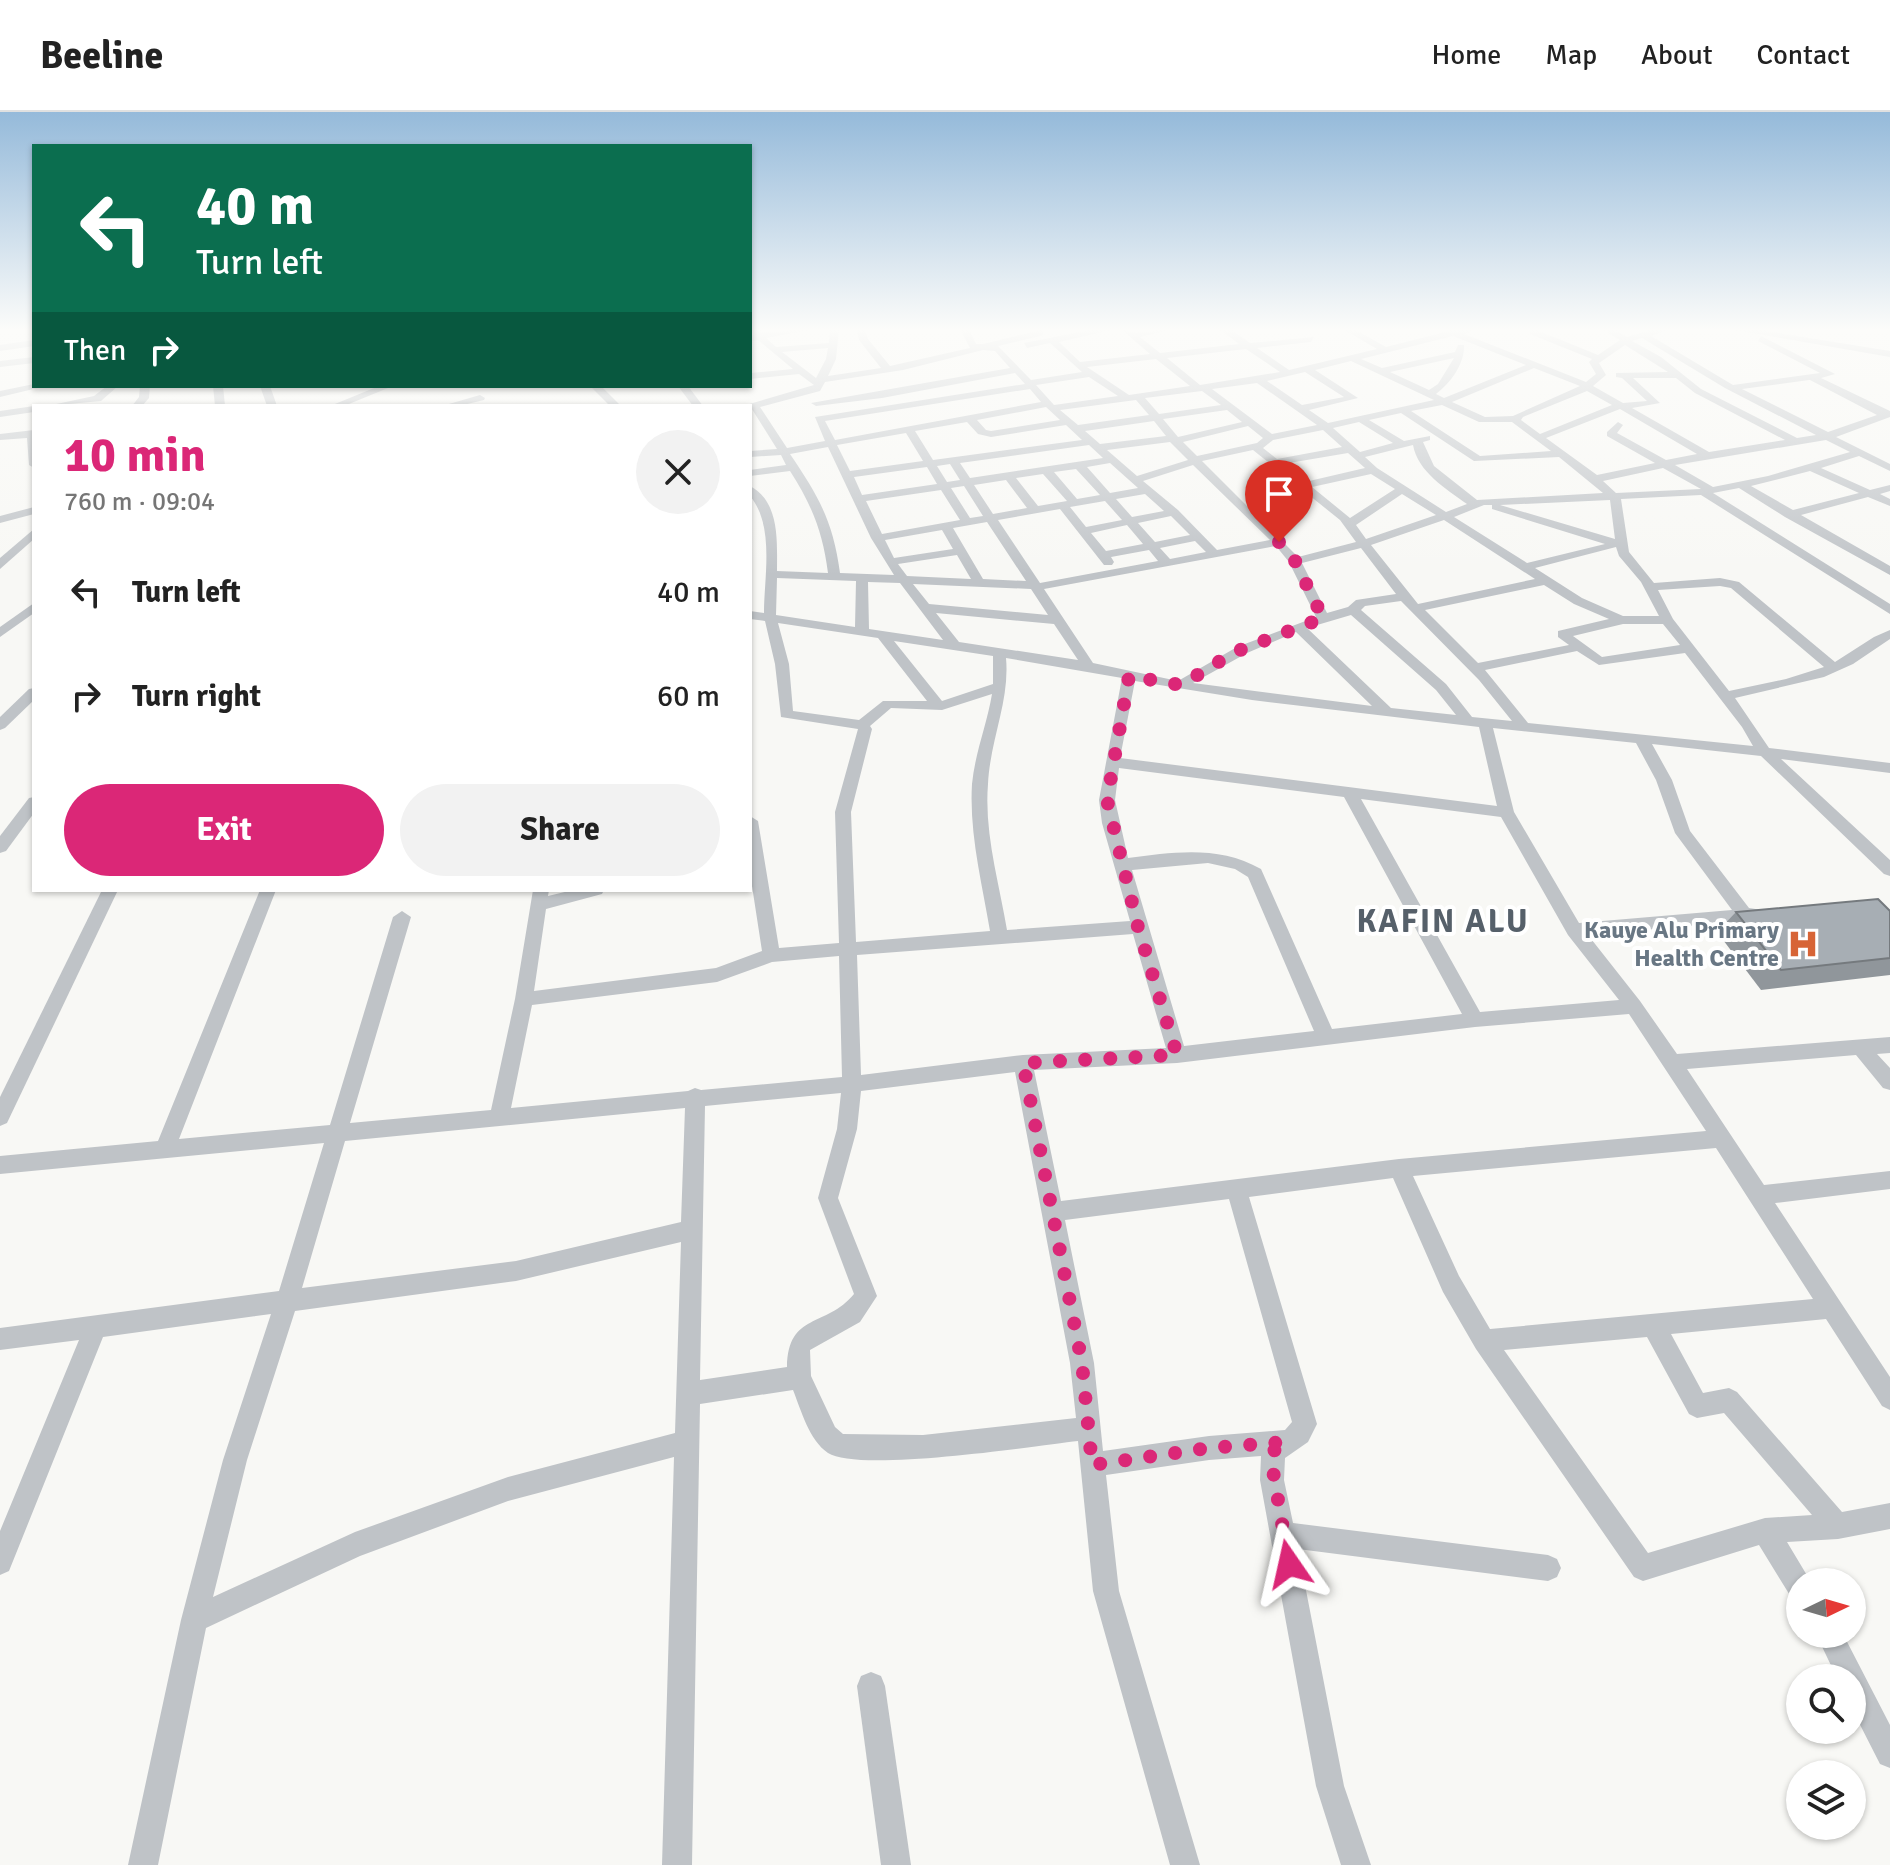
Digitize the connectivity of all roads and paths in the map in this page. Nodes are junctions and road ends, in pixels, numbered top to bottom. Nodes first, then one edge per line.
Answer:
1 (22, 411) edge
2 (755, 411) edge
3 (817, 411) edge
4 (880, 411) edge
5 (911, 411) edge
6 (1014, 411) edge
7 (1055, 411) edge
8 (1149, 411) edge
9 (1209, 411) edge
10 (1234, 411) edge
11 (1306, 411) edge
12 (1404, 411) joint
13 (1466, 411) edge
14 (1528, 411) edge
15 (1607, 411) edge
16 (1628, 411) edge
17 (1734, 411) edge
18 (1780, 411) edge
19 (0, 414) edge
20 (1887, 414) edge
21 (968, 417) junction
22 (819, 419) junction
23 (1515, 419) junction
24 (1159, 420) junction
25 (1362, 420) junction
26 (1250, 423) junction
27 (1070, 425) junction
28 (1618, 425) dead end
29 (925, 426) junction
30 (1325, 426) junction
31 (909, 430) junction
32 (32, 434) edge
33 (1440, 434) junction
34 (1828, 436) junction
35 (0, 437) edge
36 (1270, 438) junction
37 (1538, 438) junction
38 (1174, 439) junction
39 (1418, 440) junction
40 (1796, 441) junction
41 (830, 444) junction
42 (1402, 444) junction
43 (1092, 445) junction
44 (1254, 446) junction
45 (784, 452) junction
46 (1354, 452) junction
47 (1859, 453) junction
48 (752, 454) edge
49 (1561, 454) junction
50 (1707, 455) junction
51 (1890, 457) edge
52 (1111, 460) junction
53 (1874, 460) junction
54 (953, 461) junction
55 (1195, 461) junction
56 (1276, 462) junction
57 (933, 464) junction
58 (1667, 464) junction
59 (1414, 465) junction
60 (1080, 466) junction
61 (1808, 466) junction
62 (792, 467) junction
63 (1890, 468) edge
64 (1373, 470) junction
65 (1047, 471) junction
66 (752, 473) edge
67 (847, 475) junction
68 (1010, 477) junction
69 (1595, 479) junction
70 (1134, 480) junction
71 (967, 483) junction
72 (1739, 484) junction
73 (1305, 485) junction
74 (1399, 486) junction
75 (944, 487) junction
76 (1890, 488) edge
77 (1146, 490) junction
78 (1707, 491) junction
79 (1870, 493) junction
80 (1110, 496) junction
81 (1615, 498) junction
82 (859, 499) junction
83 (1478, 503) junction
84 (1890, 503) edge
85 (1069, 504) junction
86 (756, 505) edge
87 (1035, 510) junction
88 (32, 511) edge
89 (1174, 512) junction
90 (1445, 515) junction
91 (1789, 515) junction
92 (990, 519) junction
93 (1132, 521) junction
94 (967, 522) junction
95 (0, 523) edge
96 (1350, 524) junction
97 (32, 526) edge
98 (946, 526) junction
99 (1084, 531) junction
100 (30, 537) edge
101 (1199, 537) junction
102 (877, 538) junction
103 (1279, 542) junction
104 (1361, 544) junction
105 (1618, 544) junction
106 (1153, 546) junction
107 (0, 547) edge
108 (962, 551) junction
109 (1103, 555) junction
110 (1215, 555) junction
111 (1295, 561) junction
112 (890, 562) junction
113 (1168, 564) junction
114 (0, 565) edge
115 (1525, 567) junction
116 (1887, 567) edge
117 (1116, 573) junction
118 (834, 575) junction
119 (767, 577) junction
120 (862, 578) junction
121 (904, 581) junction
122 (1545, 581) junction
123 (980, 584) junction
124 (1036, 586) junction
125 (1650, 587) junction
126 (1404, 597) junction
127 (927, 608) junction
128 (1417, 608) junction
129 (32, 609) edge
130 (1353, 610) junction
131 (1890, 610) edge
132 (752, 615) edge
133 (770, 617) junction
134 (1323, 618) junction
135 (1056, 620) junction
136 (1621, 620) junction
137 (1667, 620) junction
138 (1299, 628) junction
139 (862, 630) junction
140 (0, 633) edge
141 (881, 633) junction
142 (1889, 636) edge
143 (953, 644) junction
144 (1578, 647) junction
145 (1689, 648) junction
146 (999, 651) junction
147 (1088, 666) junction
148 (1833, 667) junction
149 (1474, 668) junction
150 (1129, 676) junction
151 (1181, 685) junction
152 (1001, 686) junction
153 (32, 694) edge
154 (1726, 696) junction
155 (938, 706) junction
156 (1388, 713) junction
157 (1477, 722) junction
158 (0, 725) edge
159 (862, 725) junction
160 (1524, 727) junction
161 (1642, 740) junction
162 (1762, 749) junction
163 (1112, 762) junction
164 (1890, 768) edge
165 (1348, 790) junction
166 (32, 805) edge
167 (1506, 812) junction
168 (0, 847) edge
169 (752, 850) edge
170 (1123, 865) junction
171 (1890, 870) edge
172 (109, 892) edge
173 (267, 892) edge
174 (582, 892) edge
175 (540, 898) edge
176 (1774, 913) edge
177 (1745, 915) junction
178 (402, 917) dead end
179 (1138, 927) junction
180 (1574, 930) junction
181 (1000, 937) junction
182 (847, 951) junction
183 (771, 955) junction
184 (524, 999) junction
185 (1634, 1006) junction
186 (1475, 1020) junction
187 (1326, 1037) junction
188 (1890, 1045) edge
189 (1861, 1048) junction
190 (1177, 1055) junction
191 (1672, 1062) junction
192 (1023, 1063) junction
193 (1890, 1082) edge
194 (852, 1084) junction
195 (695, 1096) junction
196 (1, 1114) edge
197 (500, 1116) junction
198 (336, 1132) junction
199 (1724, 1138) junction
200 (165, 1149) junction
201 (0, 1165) edge
202 (1399, 1168) junction
203 (1890, 1180) edge
204 (1236, 1189) junction
205 (1760, 1195) junction
206 (1054, 1212) junction
207 (692, 1229) junction
208 (287, 1301) junction
209 (1831, 1308) junction
210 (1653, 1325) junction
211 (96, 1327) junction
212 (0, 1339) edge
213 (1484, 1341) junction
214 (799, 1377) junction
215 (686, 1394) junction
216 (1890, 1398) edge
217 (1089, 1428) junction
218 (686, 1442) junction
219 (1286, 1442) junction
220 (1092, 1465) junction
221 (1890, 1516) edge
222 (1838, 1526) junction
223 (1765, 1531) junction
224 (1283, 1534) junction
225 (0, 1562) edge
226 (1548, 1568) dead end
227 (1788, 1568) edge
228 (194, 1620) junction
229 (871, 1686) dead end
230 (1866, 1707) edge
231 (1890, 1754) edge
232 (143, 1865) edge
233 (677, 1865) edge
234 (896, 1865) edge
235 (1185, 1865) edge
236 (1356, 1865) edge

1 - 19 street
2 - 45 street
3 - 22 street
4 - 22 street
5 - 29 street
6 - 21 street
7 - 27 street
8 - 24 street
9 - 24 street
10 - 26 street
11 - 30 street
12 - 25 street
12 - 33 street
13 - 23 street
14 - 23 street
15 - 37 street
16 - 50 street
17 - 40 street
18 - 34 street
20 - 34 street
21 - 27 street
21 - 29 street
22 - 41 street
23 - 37 street
24 - 27 street
24 - 38 street
25 - 30 street
25 - 42 street
26 - 36 street
26 - 38 street
27 - 43 street
28 - 58 street
29 - 31 street
30 - 36 street
30 - 46 street
31 - 41 street
31 - 57 street
32 - 35 street
33 - 39 street
33 - 49 street
34 - 40 street
34 - 47 street
36 - 44 street
37 - 49 street
38 - 43 street
38 - 55 street
39 - 42 street
39 - 59 street
40 - 50 street
41 - 45 street
41 - 67 street
42 - 46 street
43 - 52 street
43 - 54 street
44 - 55 street
44 - 56 street
45 - 48 street
45 - 62 street
46 - 56 street
46 - 64 street
47 - 53 street
47 - 61 street
49 - 69 street
50 - 58 street
51 - 53 street
52 - 60 street
52 - 70 street
53 - 63 street
54 - 57 street
54 - 71 street
55 - 70 street
55 - 103 street
56 - 73 street
57 - 67 street
57 - 75 street
58 - 69 street
58 - 78 street
59 - 74 street
59 - 83 street
60 - 65 street
60 - 80 street
61 - 72 street
61 - 79 street
62 - 66 street
62 - 118 street
64 - 73 street
64 - 74 street
65 - 68 street
65 - 85 street
67 - 82 street
68 - 71 street
68 - 87 street
69 - 81 street
70 - 77 street
71 - 75 street
71 - 92 street
72 - 78 street
72 - 91 street
73 - 96 street
74 - 90 street
74 - 96 street
75 - 82 street
75 - 94 street
76 - 79 street
77 - 80 street
77 - 89 street
78 - 81 street
78 - 131 street
79 - 84 street
79 - 91 street
80 - 85 street
80 - 93 street
81 - 83 street
81 - 105 street
82 - 102 street
83 - 90 street
83 - 105 street
85 - 87 street
85 - 99 street
86 - 119 street
87 - 92 street
88 - 95 street
89 - 93 street
89 - 101 street
90 - 104 street
90 - 115 street
91 - 116 street
92 - 94 street
92 - 124 street
93 - 99 street
93 - 106 street
94 - 98 street
95 - 97 street
96 - 104 street
98 - 102 street
98 - 108 street
99 - 109 street
100 - 107 street
100 - 114 street
101 - 106 street
101 - 110 street
102 - 112 street
103 - 110 street
103 - 111 street
104 - 111 street
104 - 126 street
105 - 115 street
105 - 125 street
106 - 109 street
106 - 113 street
108 - 112 street
108 - 123 street
109 - 117 street
110 - 113 street
111 - 134 street
112 - 121 street
113 - 117 street
115 - 122 street
117 - 124 street
118 - 119 street
118 - 120 street
119 - 133 street
120 - 121 street
120 - 139 street
121 - 123 street
121 - 127 street
122 - 128 street
122 - 136 street
123 - 124 street
124 - 135 street
125 - 137 street
125 - 148 street
126 - 128 street
126 - 130 street
127 - 135 street
127 - 143 street
128 - 149 street
129 - 140 street
130 - 134 street
130 - 157 street
132 - 133 street
133 - 139 street
133 - 159 street
134 - 138 street
135 - 147 street
136 - 137 street
136 - 144 street
137 - 145 street
138 - 151 street
138 - 156 street
139 - 141 street
141 - 143 street
141 - 155 street
142 - 148 street
143 - 146 street
144 - 145 street
144 - 149 street
145 - 154 street
146 - 147 street
146 - 152 street
147 - 150 street
148 - 154 street
149 - 160 street
150 - 151 street
150 - 163 street
151 - 156 street
152 - 155 street
152 - 181 street
153 - 158 street
154 - 162 street
155 - 159 street
156 - 157 street
157 - 160 street
157 - 167 street
159 - 182 street
160 - 161 street
161 - 162 street
161 - 177 street
162 - 164 street
162 - 171 street
163 - 165 street
163 - 170 street
165 - 167 street
165 - 186 street
166 - 168 street
167 - 180 street
169 - 183 street
170 - 179 street
170 - 187 street
172 - 196 street
173 - 200 street
174 - 175 street
175 - 184 street
176 - 177 street
177 - 180 street
178 - 198 street
179 - 181 street
179 - 190 street
180 - 185 street
181 - 182 street
182 - 183 street
182 - 194 street
183 - 184 street
184 - 197 street
185 - 186 street
185 - 191 street
186 - 187 street
187 - 190 street
188 - 189 street
189 - 191 street
189 - 193 street
190 - 192 street
191 - 199 street
192 - 194 street
192 - 206 street
194 - 195 street
194 - 214 street
195 - 197 street
195 - 207 street
197 - 198 street
198 - 200 street
198 - 208 street
199 - 202 street
199 - 205 street
200 - 201 street
202 - 204 street
202 - 213 street
203 - 205 street
204 - 206 street
204 - 219 street
205 - 209 street
206 - 217 street
207 - 208 street
207 - 215 street
208 - 211 street
208 - 228 street
209 - 210 street
209 - 216 street
210 - 213 street
210 - 222 street
211 - 212 street
211 - 225 street
213 - 223 street
214 - 215 street
214 - 217 street
215 - 218 street
217 - 220 street
218 - 228 street
218 - 233 street
219 - 220 street
219 - 224 street
220 - 235 street
221 - 222 street
222 - 223 street
223 - 227 street
224 - 226 street
224 - 236 street
228 - 232 street
229 - 234 street
230 - 231 street

